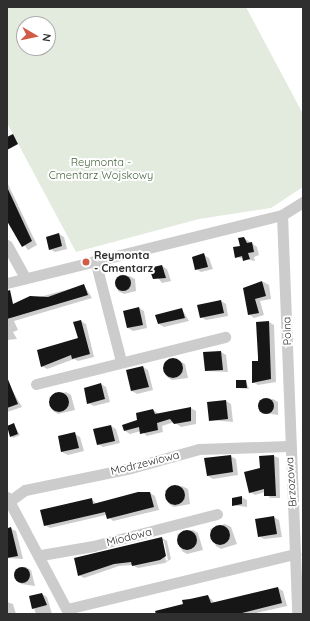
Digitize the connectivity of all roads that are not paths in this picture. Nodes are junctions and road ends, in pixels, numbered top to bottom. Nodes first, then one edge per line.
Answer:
1 (303, 202) edge
2 (282, 216) junction
3 (7, 245) edge
4 (95, 260) junction
5 (25, 278) junction
6 (7, 283) edge
7 (225, 337) dead end
8 (121, 361) junction
9 (36, 384) dead end
10 (288, 446) junction
11 (8, 501) edge
12 (217, 514) dead end
13 (295, 554) junction
14 (41, 555) junction
15 (68, 612) edge
16 (297, 614) edge

1 - 2 street
2 - 4 street
2 - 10 street, Polna
3 - 5 street
4 - 5 street
4 - 8 street
5 - 6 street
7 - 8 street
8 - 9 street
10 - 11 street, Modrzewiowa
10 - 13 street, Brzozowa
11 - 14 street
12 - 14 street, Miodowa
13 - 15 street
13 - 16 street, Brzozowa
14 - 15 street

